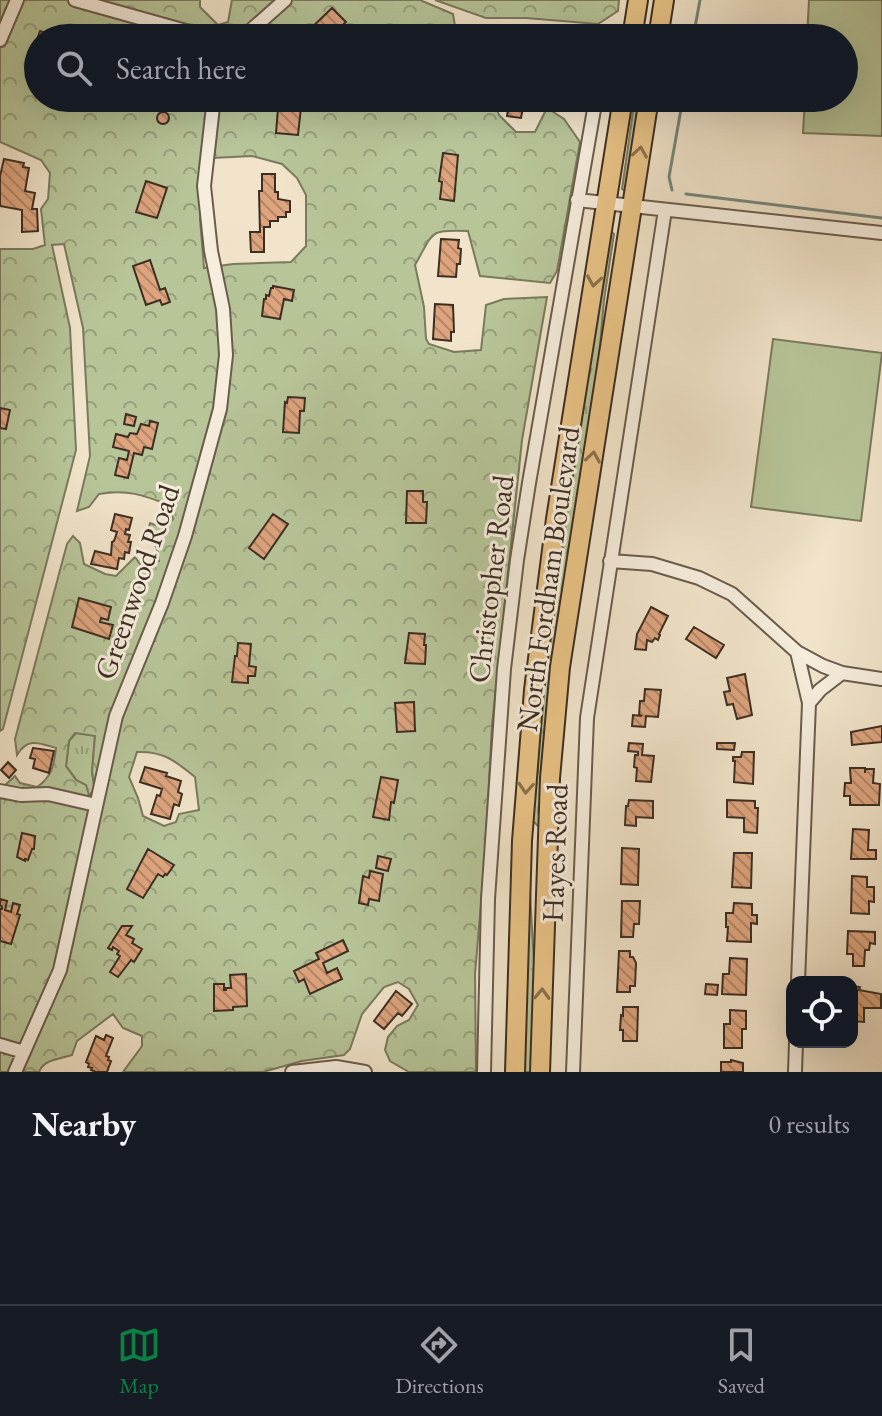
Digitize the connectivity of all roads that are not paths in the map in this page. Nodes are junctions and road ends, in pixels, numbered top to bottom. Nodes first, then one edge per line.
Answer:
1 (17, 0) edge
2 (75, 0) edge
3 (285, 0) edge
4 (638, 0) edge
5 (664, 0) edge
6 (161, 24) edge
7 (258, 24) edge
8 (634, 24) edge
9 (660, 24) edge
10 (0, 40) edge
11 (212, 112) edge
12 (593, 112) edge
13 (621, 112) edge
14 (647, 112) edge
15 (577, 200) junction
16 (606, 204) junction
17 (632, 207) junction
18 (665, 210) junction
19 (882, 233) edge
20 (610, 561) junction
21 (797, 652) junction
22 (842, 673) junction
23 (882, 679) edge
24 (809, 703) junction
25 (0, 791) edge
26 (96, 805) junction
27 (523, 835) junction
28 (546, 890) junction
29 (798, 976) edge
30 (0, 1045) edge
31 (796, 1048) edge
32 (24, 1052) junction
33 (15, 1072) edge
34 (292, 1072) edge
35 (365, 1072) edge
36 (484, 1072) edge
37 (515, 1072) edge
38 (540, 1072) edge
39 (573, 1072) edge
40 (795, 1072) edge

1 - 10 street
2 - 6 street
3 - 7 street
4 - 8 highway
5 - 9 highway
11 - 26 street, Greenwood Road
12 - 15 street, Christopher Road
13 - 16 highway, North Fordham Boulevard
17 -> 14 highway, North Fordham Boulevard
15 - 16 street
15 - 36 street, Christopher Road
16 - 17 street
16 -> 27 highway, North Fordham Boulevard
17 - 18 street
28 -> 17 highway, North Fordham Boulevard
18 - 19 street
18 - 20 street, Hayes Road
20 - 21 street
20 - 39 street, Hayes Road
21 - 22 street
21 - 24 street
22 - 23 street
22 - 24 street
24 - 29 street
25 - 26 street
26 - 32 street, Greenwood Road
27 - 28 highway
27 - 37 highway, North Fordham Boulevard
38 -> 28 highway, North Fordham Boulevard
30 - 32 street
31 - 40 street
32 - 33 street, Greenwood Road
34 - 35 street

